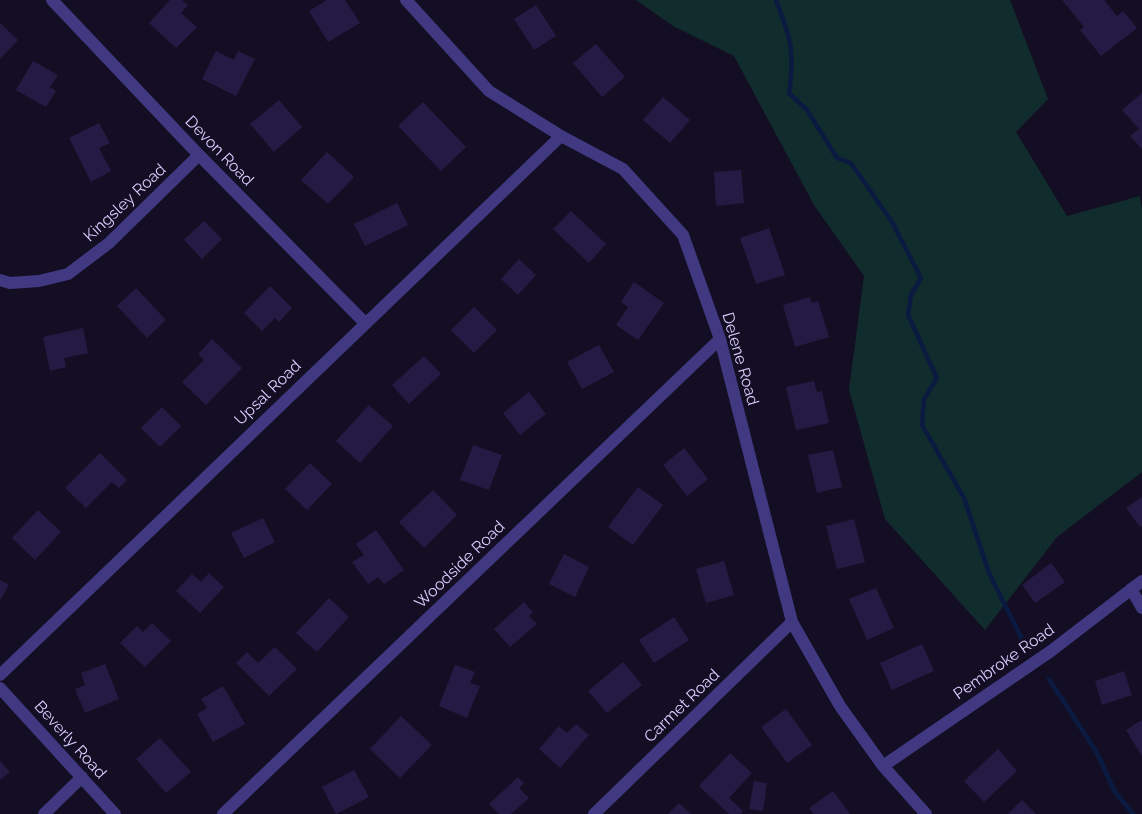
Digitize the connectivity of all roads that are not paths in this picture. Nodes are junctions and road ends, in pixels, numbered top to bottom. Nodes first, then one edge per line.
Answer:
1 (52, 0) edge
2 (406, 0) edge
3 (561, 136) junction
4 (199, 155) junction
5 (0, 280) edge
6 (365, 323) junction
7 (720, 339) junction
8 (1142, 582) edge
9 (1131, 589) junction
10 (1142, 608) edge
11 (792, 622) junction
12 (0, 675) edge
13 (0, 688) edge
14 (883, 766) junction
15 (82, 777) junction
16 (44, 814) edge
17 (115, 814) edge
18 (223, 814) edge
19 (594, 814) edge
20 (926, 814) edge

1 - 4 street, Devon Road
2 - 3 street, Delene Road
3 - 6 street, Upsal Road
3 - 7 street, Delene Road
4 - 5 street, Kingsley Road
4 - 6 street, Devon Road
6 - 12 street, Upsal Road
7 - 11 street, Delene Road
7 - 18 street, Woodside Road
8 - 9 street, Pembroke Road
9 - 10 street
9 - 14 street, Pembroke Road
11 - 14 street, Delene Road
11 - 19 street, Carmet Road
13 - 15 street, Beverly Road
14 - 20 street, Delene Road
15 - 16 street
15 - 17 street, Beverly Road

